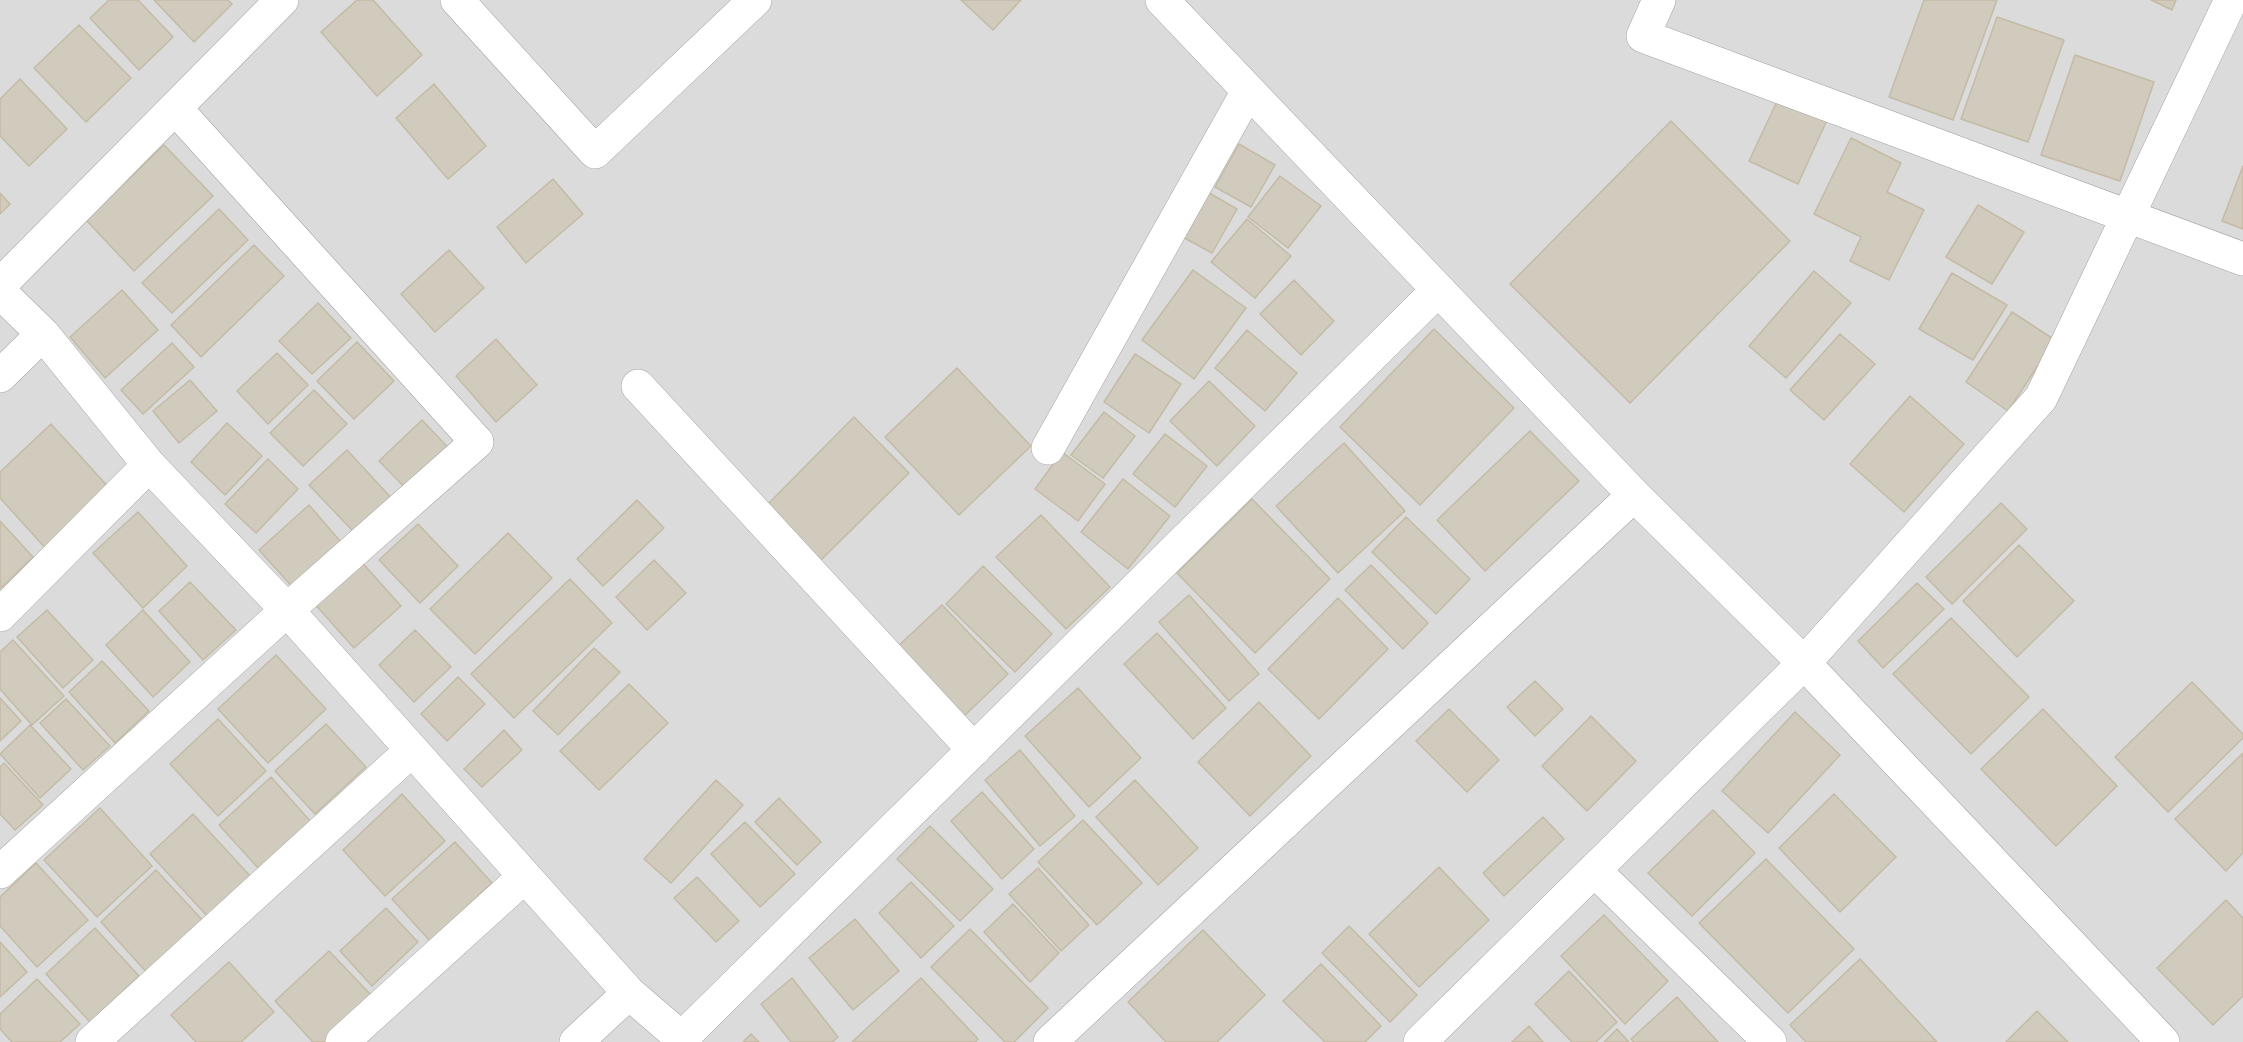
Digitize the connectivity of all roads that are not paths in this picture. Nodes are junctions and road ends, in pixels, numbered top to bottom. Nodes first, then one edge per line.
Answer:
1 (282, 0) edge
2 (457, 0) edge
3 (755, 0) edge
4 (1162, 0) edge
5 (1659, 0) edge
6 (2231, 0) edge
7 (1248, 91) junction
8 (175, 108) junction
9 (2127, 217) junction
10 (2243, 259) edge
11 (0, 285) edge
12 (1438, 290) junction
13 (0, 292) edge
14 (44, 334) junction
15 (0, 376) edge
16 (638, 386) dead end
17 (1048, 448) dead end
18 (149, 465) junction
19 (1634, 495) junction
20 (287, 610) junction
21 (0, 615) edge
22 (1804, 663) junction
23 (412, 750) junction
24 (974, 750) junction
25 (1594, 870) junction
26 (0, 872) edge
27 (524, 877) junction
28 (629, 993) junction
29 (684, 1040) edge
30 (92, 1042) edge
31 (342, 1042) edge
32 (576, 1042) edge
33 (1050, 1042) edge
34 (1420, 1042) edge
35 (1770, 1042) edge
36 (2163, 1042) edge

1 - 8 street
2 - 3 street
4 - 7 street
5 - 9 street
6 - 9 street
7 - 12 street
7 - 17 street
8 - 11 street
8 - 20 street
9 - 10 street
9 - 22 street
12 - 19 street
12 - 24 street
13 - 14 street
14 - 15 street
14 - 18 street
16 - 24 street
18 - 20 street
18 - 21 street
19 - 22 street
19 - 33 street
20 - 23 street
20 - 26 street
22 - 25 street
22 - 36 street
23 - 27 street
23 - 30 street
24 - 29 street
25 - 34 street
25 - 35 street
27 - 28 street
27 - 31 street
28 - 29 street
28 - 32 street

